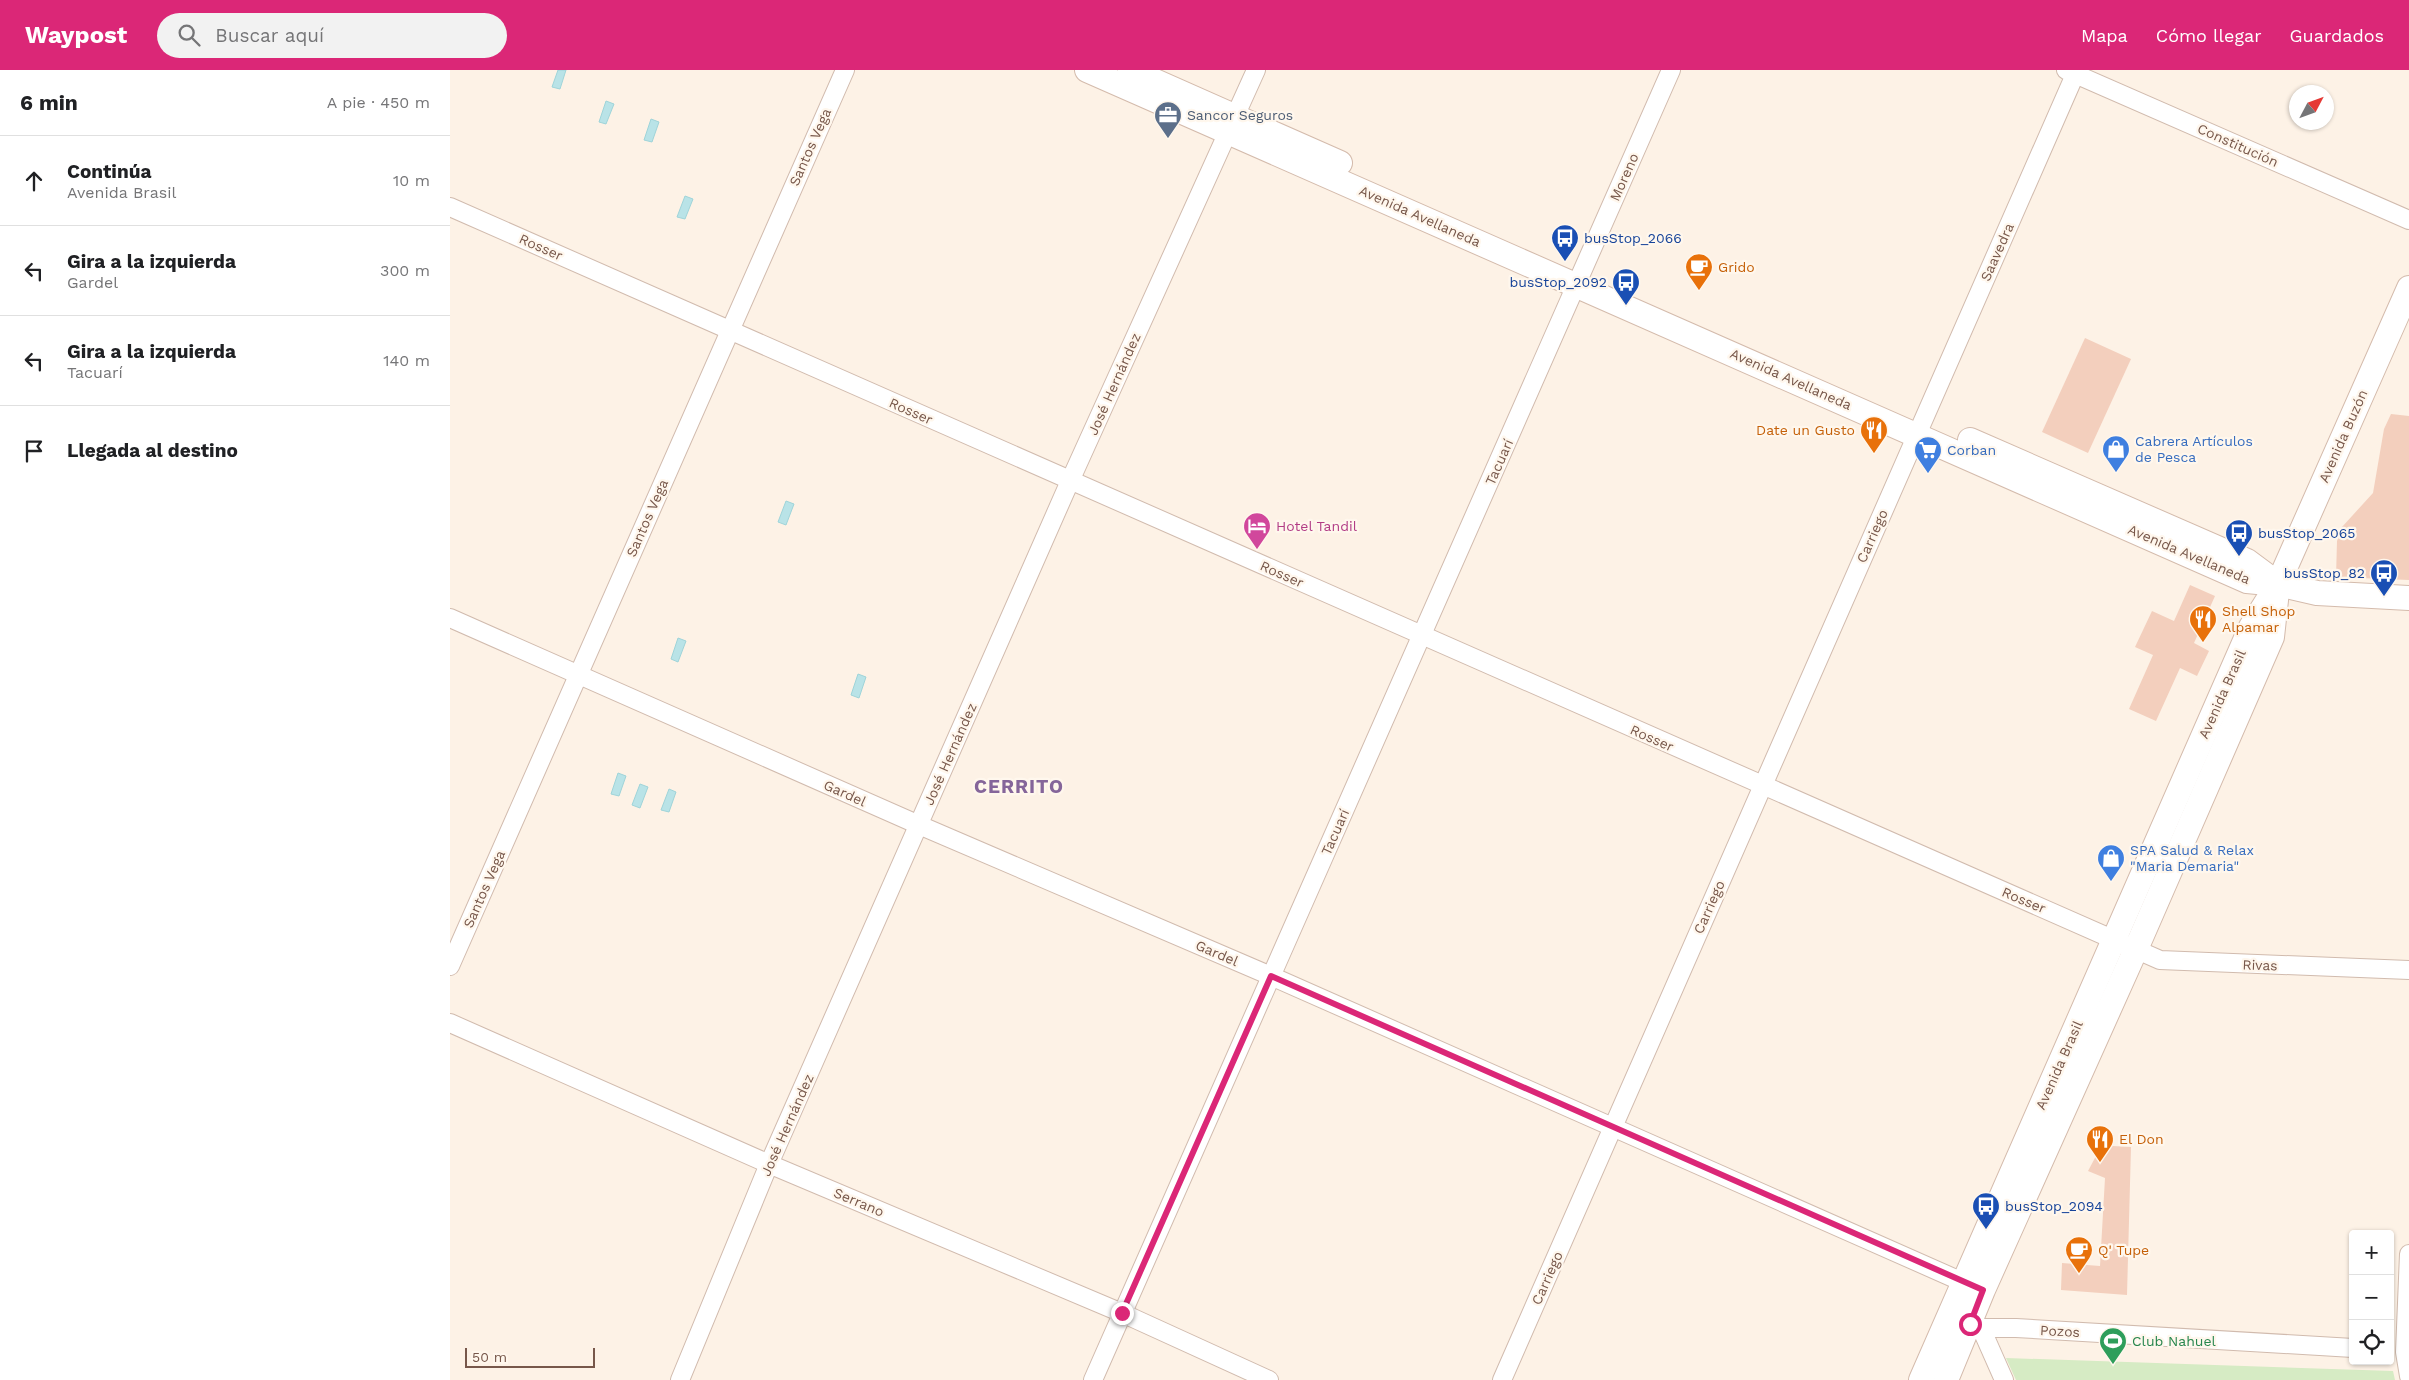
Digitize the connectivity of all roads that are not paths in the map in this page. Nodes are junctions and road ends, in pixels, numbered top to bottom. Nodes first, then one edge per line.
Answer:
1 (844, 70) edge
2 (1087, 70) edge
3 (1130, 70) edge
4 (1256, 70) edge
5 (1671, 70) edge
6 (2073, 71) edge
7 (1232, 125) junction
8 (450, 207) edge
9 (2409, 220) edge
10 (1580, 277) junction
11 (2409, 288) edge
12 (730, 330) junction
13 (1920, 427) junction
14 (1070, 481) junction
15 (2278, 584) junction
16 (2409, 598) edge
17 (450, 618) edge
18 (1422, 636) junction
19 (578, 675) junction
20 (1762, 786) junction
21 (918, 825) junction
22 (2115, 939) junction
23 (2136, 949) junction
24 (450, 966) edge
25 (2409, 970) edge
26 (1271, 976) junction
27 (450, 1023) edge
28 (1613, 1126) junction
29 (769, 1164) junction
30 (2409, 1254) edge
31 (1973, 1286) junction
32 (1122, 1313) junction
33 (1967, 1323) junction
34 (2349, 1348) edge
35 (2402, 1351) edge
36 (2409, 1376) edge
37 (680, 1380) edge
38 (1093, 1380) edge
39 (1268, 1380) edge
40 (1502, 1380) edge
41 (1920, 1380) edge
42 (1946, 1380) edge
43 (2004, 1380) edge

1 - 12 street, Santos Vega
2 - 7 main road, Avenida Avellaneda
3 - 7 main road, Avenida Avellaneda
4 - 7 street, José Hernández
5 - 10 street, Moreno
6 - 9 street, Constitución
6 - 13 street, Saavedra
7 - 10 main road, Avenida Avellaneda
7 - 14 street, José Hernández
8 - 12 street, Rosser
10 - 13 main road, Avenida Avellaneda
10 - 18 street, Tacuarí
11 - 15 main road, Avenida Buzón
12 - 14 street, Rosser
12 - 19 street, Santos Vega
13 - 15 main road, Avenida Avellaneda
13 - 20 street, Carriego
14 - 18 street, Rosser
14 - 21 street, José Hernández
15 - 16 main road
15 - 22 main road, Avenida Brasil
15 - 23 main road, Avenida Brasil
17 - 19 street, Gardel
18 - 20 street, Rosser
18 - 26 street, Tacuarí
19 - 21 street, Gardel
19 - 24 street, Santos Vega
20 - 22 street, Rosser
20 - 28 street, Carriego
21 - 26 street, Gardel
21 - 29 street, José Hernández
22 - 23 street, Rivas
22 - 31 main road, Avenida Brasil
23 - 25 street, Rivas
23 - 31 main road, Avenida Brasil
26 - 28 street, Gardel
26 - 32 street, Tacuarí
27 - 29 street, Serrano
28 - 31 street, Gardel
28 - 40 street, Carriego
29 - 32 street, Serrano
29 - 37 street, José Hernández
30 - 35 street
31 - 33 main road, Avenida Brasil
32 - 38 street, Tacuarí
32 - 39 street, Serrano
33 - 34 street, Pozos
33 - 41 main road, Avenida Brasil
33 - 42 main road, Avenida Brasil
33 - 43 street
35 - 36 street

